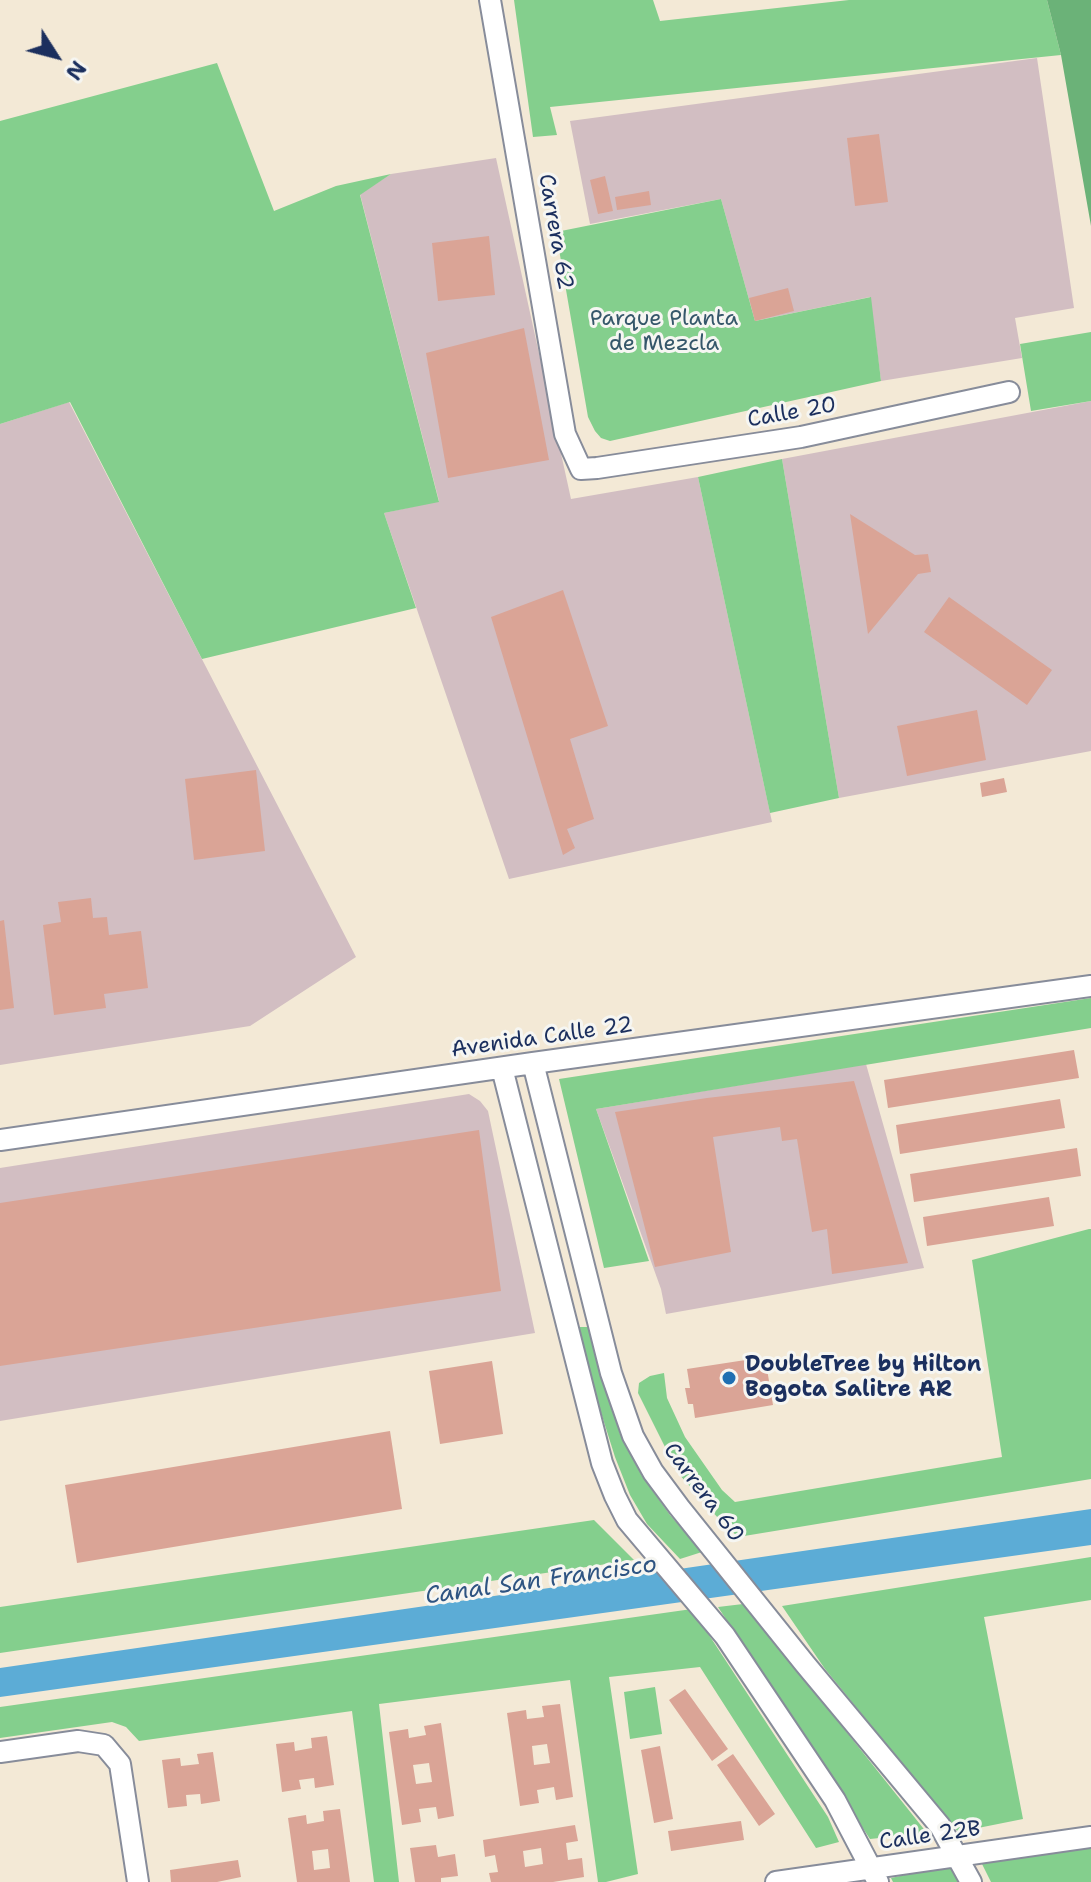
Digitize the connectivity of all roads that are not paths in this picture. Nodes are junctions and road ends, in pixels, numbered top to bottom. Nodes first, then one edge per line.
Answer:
1 (490, 0) edge
2 (1009, 392) dead end
3 (581, 469) joint
4 (1091, 986) edge
5 (533, 1063) junction
6 (502, 1068) junction
7 (0, 1140) edge
8 (592, 1302) junction
9 (562, 1307) junction
10 (0, 1752) edge
11 (1091, 1837) edge
12 (958, 1856) junction
13 (875, 1875) edge
14 (138, 1882) edge
15 (776, 1882) edge
16 (971, 1882) edge

1 - 3 street, Carrera 62
2 - 3 street, Calle 20
4 - 5 street, Avenida Calle 22
5 - 6 street, Avenida Calle 22
5 - 8 street, Carrera 60
6 - 7 street, Avenida Calle 22
6 - 9 street
8 - 9 street
8 - 12 street, Carrera 60
9 - 13 street
10 - 14 street
11 - 12 street, Calle 22B
12 - 13 street, Calle 22B
12 - 16 street, Carrera 60
13 - 15 street, Calle 22B

